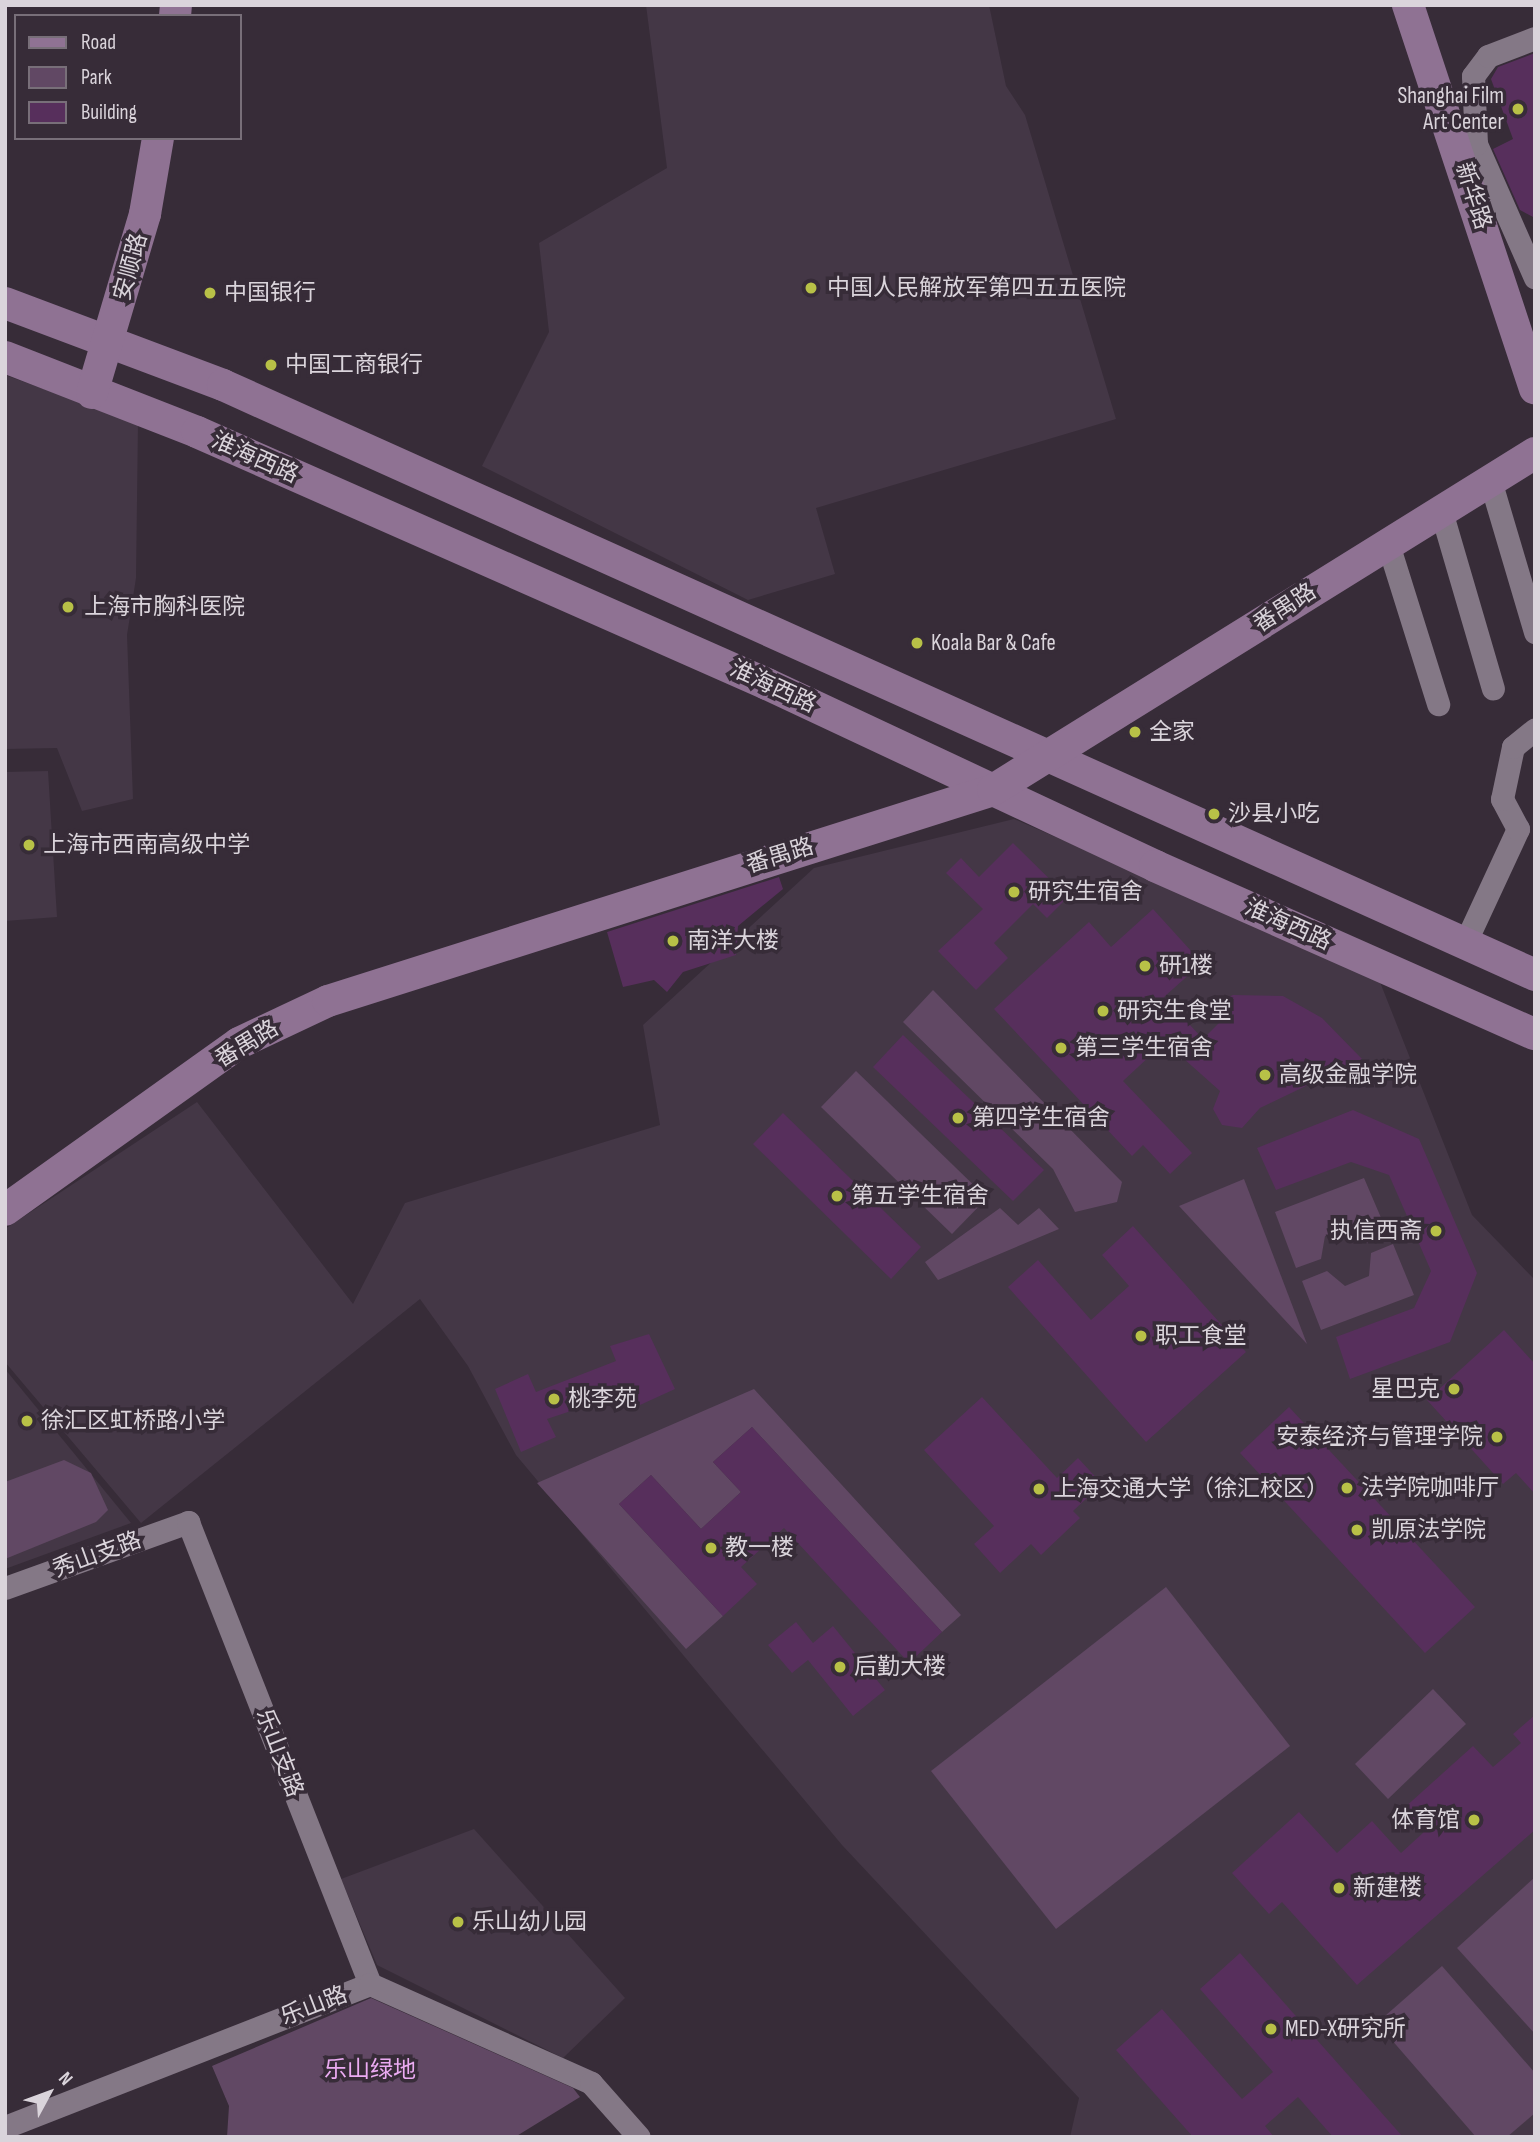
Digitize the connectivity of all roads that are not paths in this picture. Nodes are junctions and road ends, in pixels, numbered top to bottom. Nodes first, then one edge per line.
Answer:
1 (1408, 5) edge
2 (1535, 38) edge
3 (158, 140) edge
4 (1468, 150) junction
5 (1535, 278) edge
6 (5, 303) edge
7 (110, 343) junction
8 (5, 357) edge
9 (1535, 388) edge
10 (92, 393) junction
11 (1535, 453) edge
12 (1490, 480) junction
13 (1441, 511) junction
14 (1388, 544) junction
15 (1535, 632) edge
16 (1493, 689) dead end
17 (1438, 705) dead end
18 (1535, 729) edge
19 (1051, 755) junction
20 (993, 790) junction
21 (1465, 943) junction
22 (1535, 975) edge
23 (1535, 1034) edge
24 (5, 1210) edge
25 (188, 1522) joint
26 (5, 1588) edge
27 (370, 1984) junction
28 (5, 2127) edge
29 (639, 2137) edge

1 - 4 main road, 新华路
2 - 4 street
3 - 7 main road, 安顺路
4 - 5 street
4 - 9 main road, 新华路
6 - 7 main road
7 - 10 main road, 安顺路
7 - 19 main road
8 - 10 main road, 淮海西路
10 - 20 main road, 淮海西路
11 - 12 main road, 番禺路
12 - 13 main road, 番禺路
12 - 15 street
13 - 14 main road, 番禺路
13 - 16 street
14 - 17 street
14 - 19 main road, 番禺路
18 - 21 street
19 - 20 main road, 番禺路
19 - 21 main road
20 - 23 main road, 淮海西路
20 - 24 main road, 番禺路
21 - 22 main road
25 - 26 street, 秀山支路
25 - 27 street, 乐山支路
27 - 28 street, 乐山路
27 - 29 street, 乐山路

